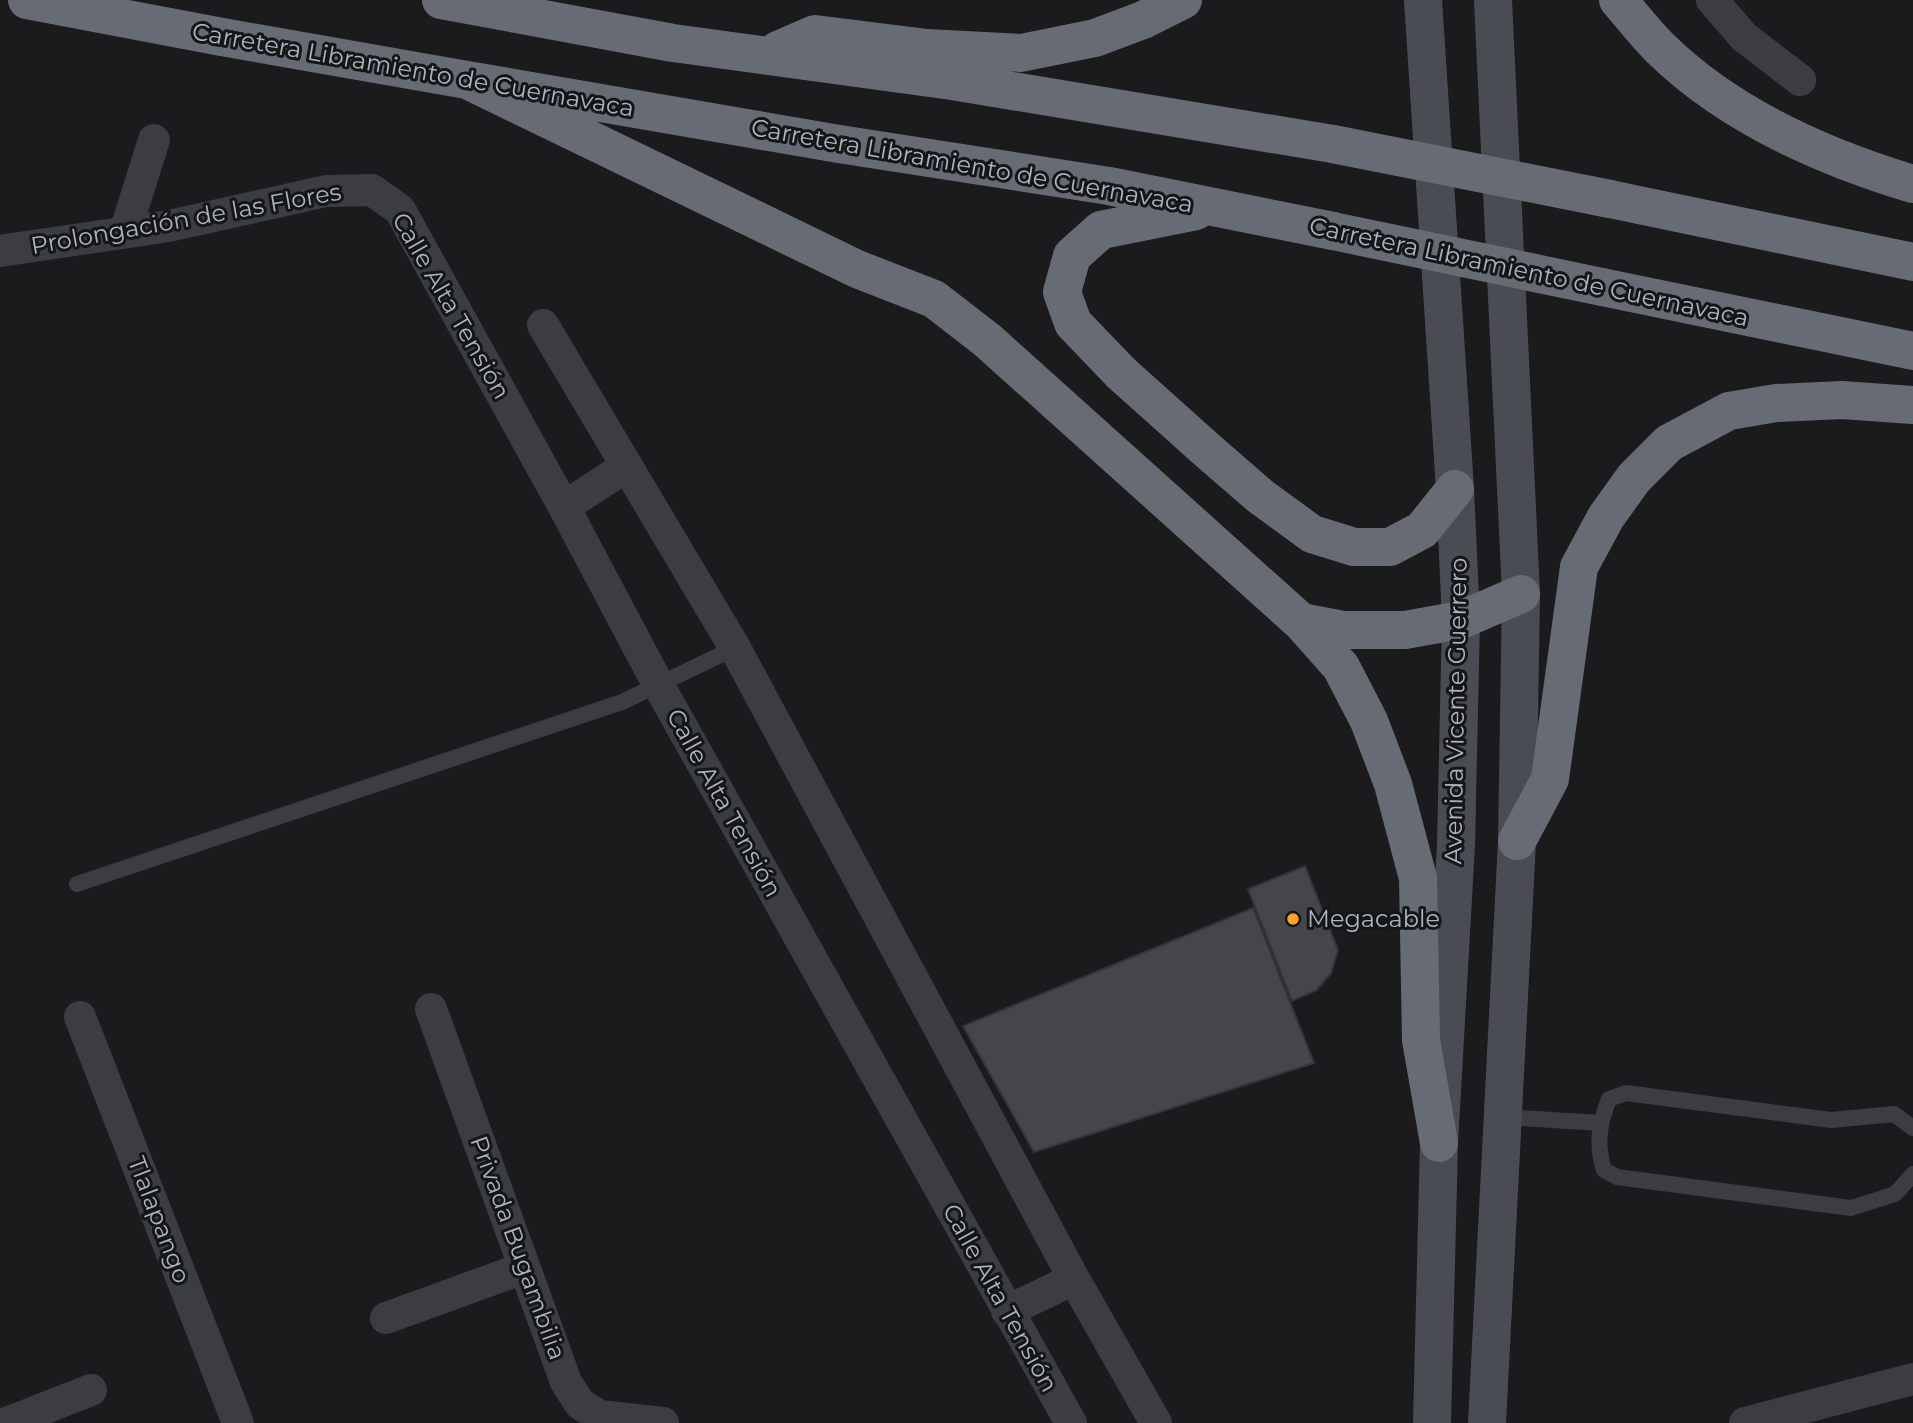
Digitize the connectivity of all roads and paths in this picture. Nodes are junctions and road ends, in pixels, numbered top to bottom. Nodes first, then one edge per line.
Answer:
1 (27, 0) edge
2 (441, 0) edge
3 (1183, 0) edge
4 (1423, 0) edge
5 (1493, 0) edge
6 (1618, 0) edge
7 (1712, 0) edge
8 (768, 55) junction
9 (467, 80) junction
10 (1800, 80) dead end
11 (154, 140) dead end
12 (1913, 184) edge
13 (372, 190) joint
14 (1213, 207) junction
15 (125, 232) junction
16 (0, 251) edge
17 (1913, 262) edge
18 (543, 325) dead end
19 (1913, 351) edge
20 (1913, 405) edge
21 (627, 466) junction
22 (1455, 489) junction
23 (564, 507) junction
24 (1521, 594) junction
25 (1461, 620) junction
26 (1301, 622) junction
27 (735, 648) junction
28 (659, 686) junction
29 (1517, 841) junction
30 (77, 884) dead end
31 (431, 1009) dead end
32 (80, 1017) dead end
33 (1503, 1117) junction
34 (1600, 1123) junction
35 (1913, 1128) edge
36 (1439, 1143) junction
37 (1913, 1174) edge
38 (524, 1268) junction
39 (1074, 1279) junction
40 (1436, 1284) junction
41 (1494, 1287) junction
42 (1007, 1311) junction
43 (386, 1318) dead end
44 (1913, 1379) edge
45 (91, 1390) dead end
46 (7, 1423) edge
47 (238, 1423) edge
48 (663, 1423) edge
49 (1070, 1423) edge
50 (1156, 1423) edge
51 (1432, 1423) edge
52 (1487, 1423) edge
53 (1745, 1423) edge

1 - 9 highway, Carretera Libramiento de Cuernavaca
2 - 8 highway
3 - 8 highway
4 - 22 main road, Avenida Vicente Guerrero
5 - 24 main road
6 - 12 highway
7 - 10 street
8 - 17 highway, bridge
9 - 14 highway, Carretera Libramiento de Cuernavaca
9 - 26 highway
11 - 15 street
13 - 15 street, Prolongación de las Flores
13 - 23 street, Calle Alta Tensión
14 - 19 highway, Carretera Libramiento de Cuernavaca, bridge
14 - 22 highway
15 - 16 street, Prolongación de las Flores
18 - 21 street
20 - 29 highway
21 - 23 street
21 - 27 street
22 - 25 main road, Avenida Vicente Guerrero
23 - 28 street, Calle Alta Tensión
24 - 25 highway
24 - 29 main road
25 - 26 highway
25 - 36 main road, Avenida Vicente Guerrero
26 - 36 highway
27 - 28 lane
27 - 39 street
28 - 30 lane
28 - 42 street, Calle Alta Tensión
29 - 33 main road
31 - 38 street, Privada Bugambilia
32 - 47 street, Tlalapango
33 - 34 lane
33 - 41 main road
34 - 35 lane
34 - 37 lane
36 - 40 main road, Avenida Vicente Guerrero
38 - 43 street
38 - 48 street, Privada Bugambilia
39 - 42 street
39 - 50 street
40 - 41 main road
40 - 51 main road, Avenida Vicente Guerrero
41 - 52 main road
42 - 49 street, Calle Alta Tensión
44 - 53 street
45 - 46 street

